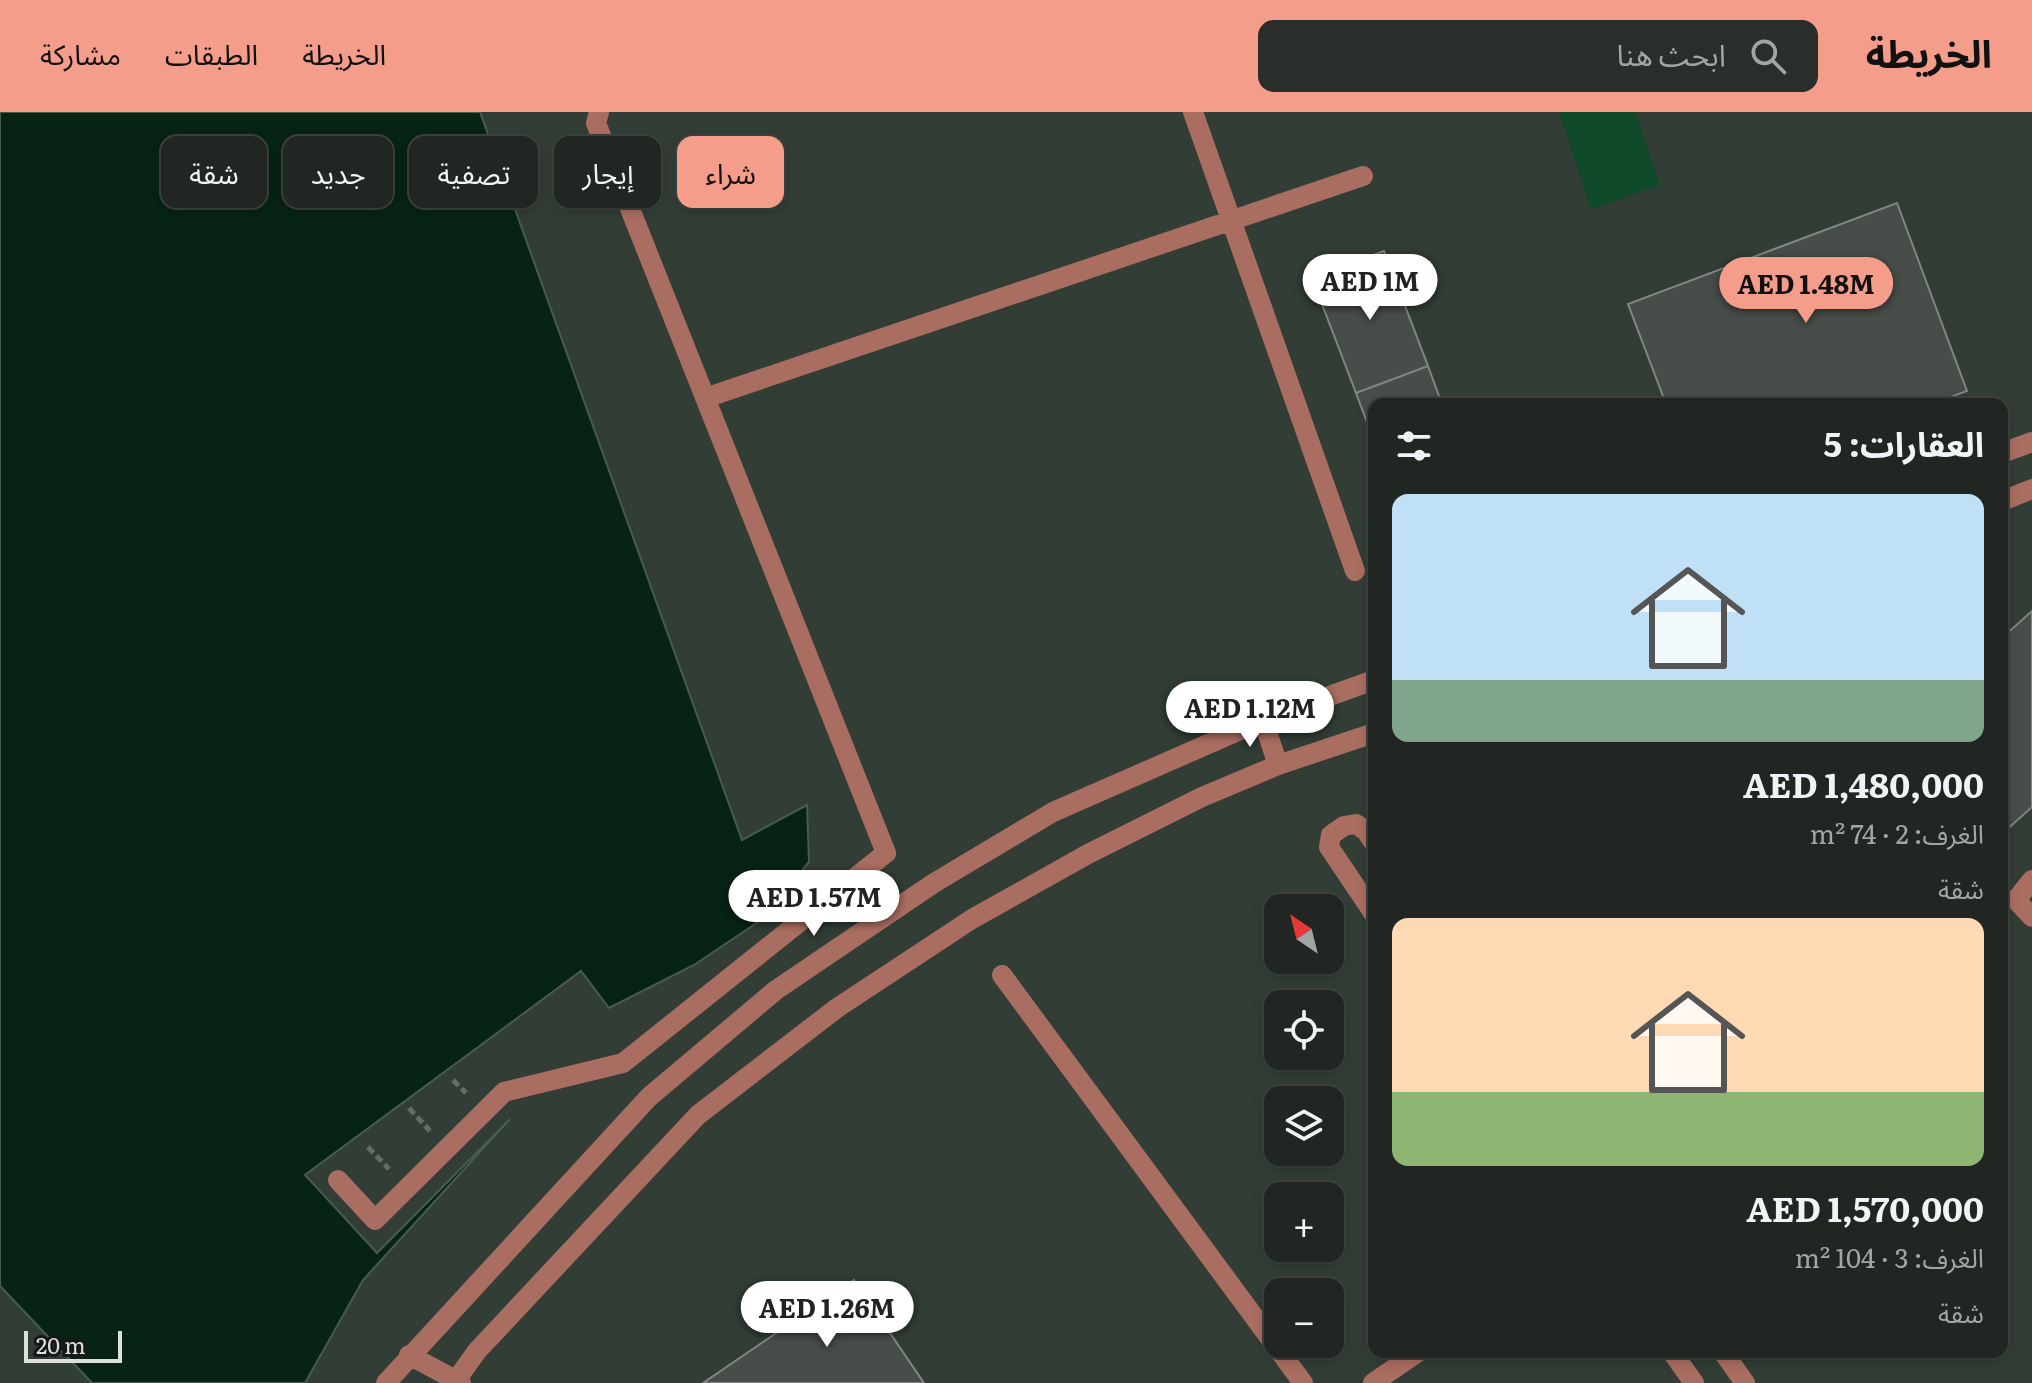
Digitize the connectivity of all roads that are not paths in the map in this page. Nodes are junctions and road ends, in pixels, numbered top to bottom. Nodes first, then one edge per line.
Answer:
1 (599, 112) edge
2 (1193, 112) edge
3 (1363, 176) dead end
4 (1232, 221) junction
5 (705, 398) junction
6 (2032, 442) edge
7 (2008, 451) edge
8 (2032, 489) edge
9 (2008, 499) edge
10 (1355, 571) dead end
11 (1368, 682) edge
12 (1263, 720) junction
13 (1368, 735) edge
14 (1278, 765) junction
15 (1368, 834) edge
16 (2032, 880) edge
17 (1368, 905) edge
18 (2032, 917) edge
19 (1002, 975) dead end
20 (338, 1180) dead end
21 (409, 1355) junction
22 (1409, 1358) edge
23 (1676, 1358) edge
24 (1727, 1358) edge
25 (457, 1382) edge
26 (386, 1383) edge
27 (1303, 1383) edge
28 (1373, 1383) edge
29 (1694, 1383) edge
30 (1745, 1383) edge

1 - 5 street
2 - 4 street
3 - 4 street
4 - 5 street
4 - 10 street
5 - 20 street
6 - 7 street
8 - 9 street
11 - 12 street
12 - 14 street
12 - 21 street
13 - 14 street
14 - 25 street
15 - 17 street
16 - 18 street
19 - 27 street
21 - 25 street
21 - 26 street
22 - 28 street
23 - 29 street
24 - 30 street

